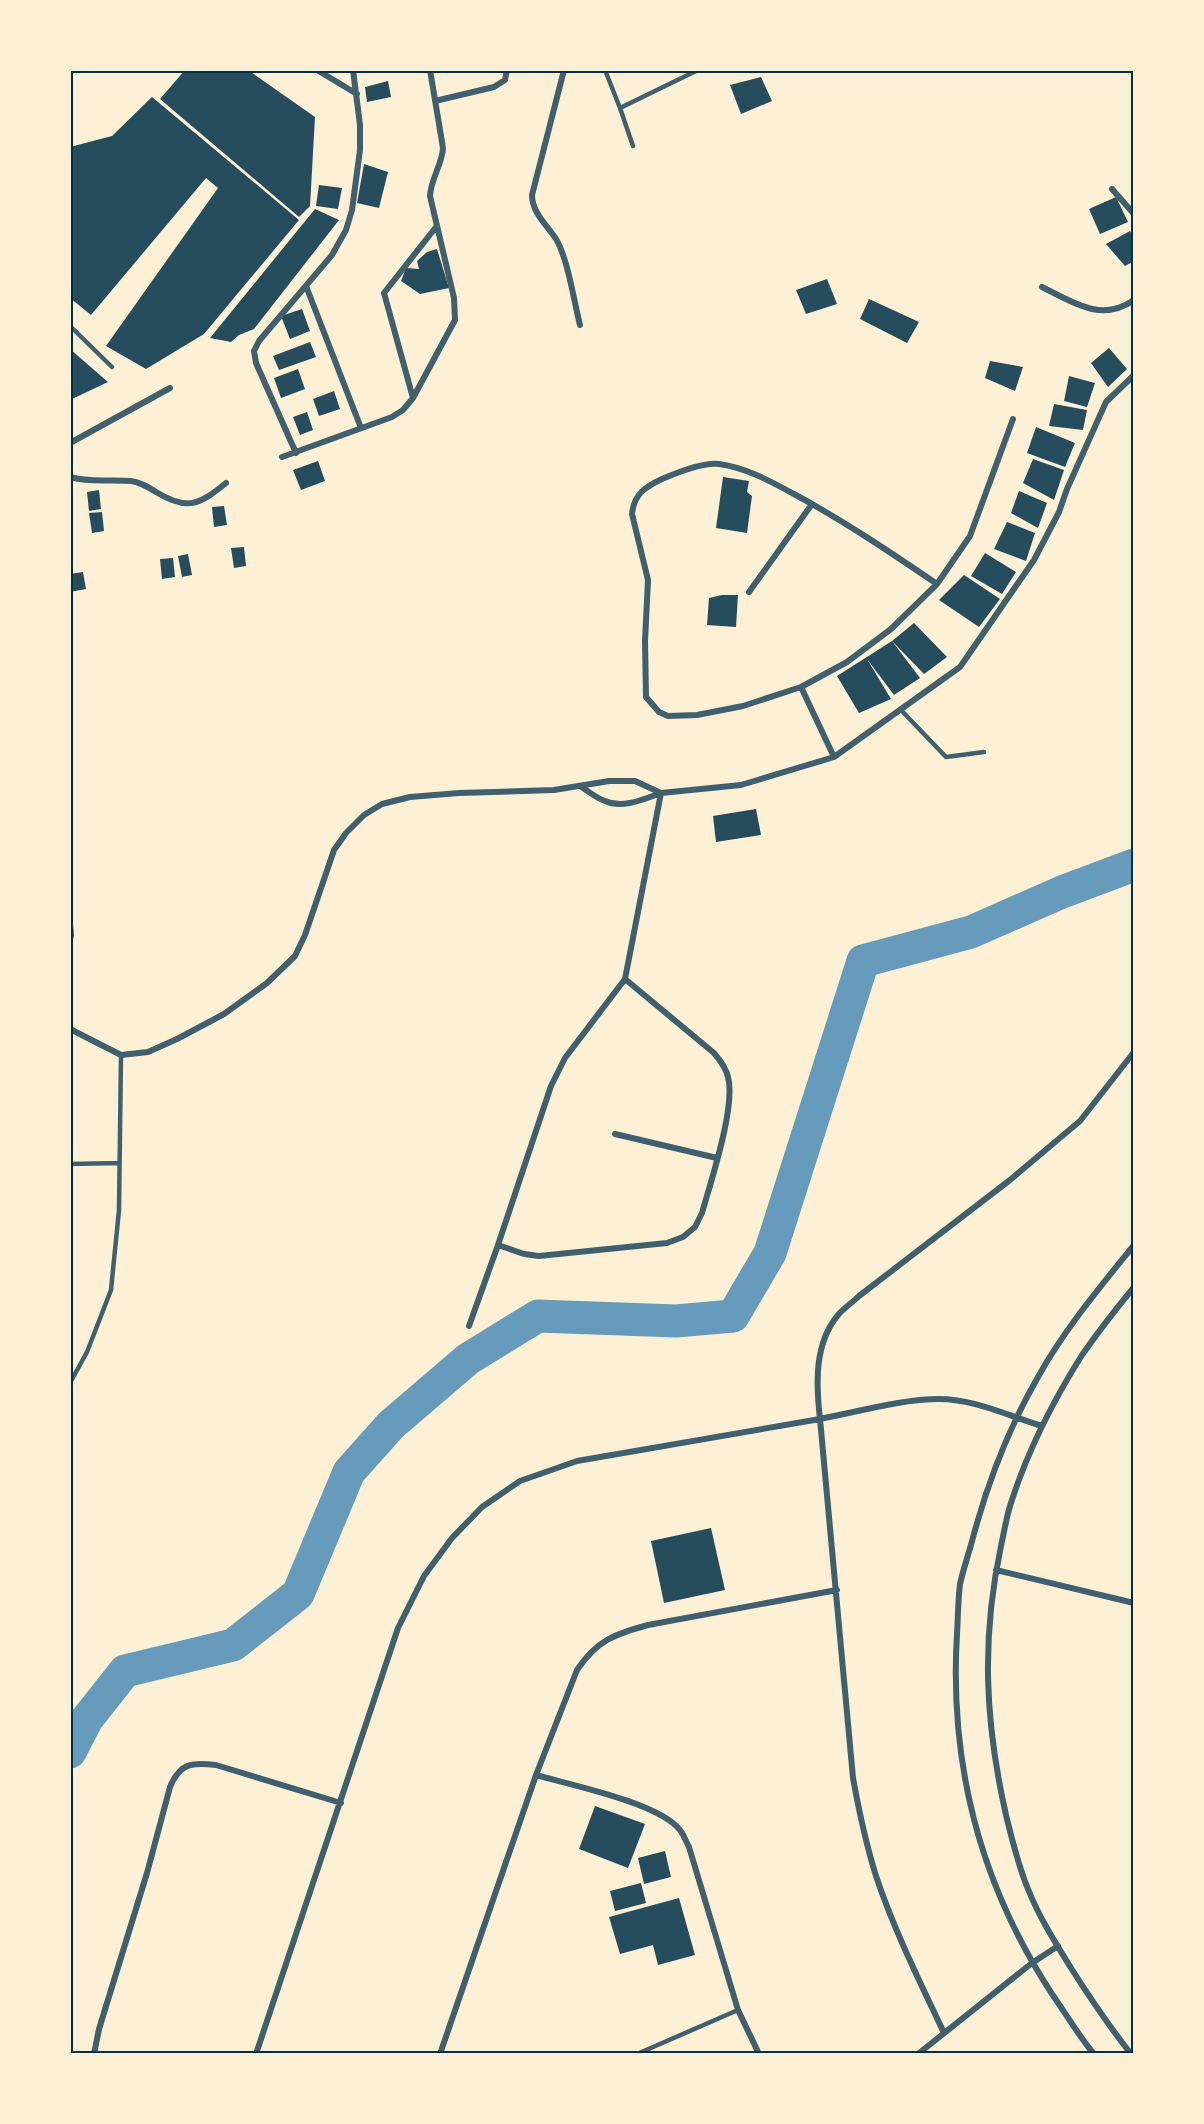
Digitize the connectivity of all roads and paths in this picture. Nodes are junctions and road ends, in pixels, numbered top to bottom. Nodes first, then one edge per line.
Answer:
1 (317, 70) edge
2 (354, 70) edge
3 (430, 70) edge
4 (507, 70) edge
5 (564, 70) edge
6 (605, 70) edge
7 (698, 70) edge
8 (357, 94) junction
9 (435, 101) junction
10 (620, 108) junction
11 (633, 146) dead end
12 (1112, 189) dead end
13 (1134, 214) edge
14 (436, 227) junction
15 (306, 286) junction
16 (1042, 287) dead end
17 (1134, 300) edge
18 (580, 325) dead end
19 (70, 326) edge
20 (112, 367) dead end
21 (1134, 375) edge
22 (170, 388) dead end
23 (413, 398) junction
24 (1013, 419) dead end
25 (360, 428) junction
26 (70, 443) edge
27 (296, 453) junction
28 (282, 458) dead end
29 (70, 477) edge
30 (226, 483) dead end
31 (812, 504) junction
32 (937, 584) junction
33 (749, 592) dead end
34 (801, 687) junction
35 (900, 709) junction
36 (984, 752) dead end
37 (834, 757) junction
38 (580, 786) junction
39 (661, 793) junction
40 (625, 979) junction
41 (70, 1029) edge
42 (1134, 1052) edge
43 (121, 1055) junction
44 (615, 1134) dead end
45 (717, 1158) junction
46 (119, 1163) junction
47 (70, 1164) edge
48 (498, 1245) junction
49 (1134, 1245) edge
50 (1134, 1287) edge
51 (469, 1326) dead end
52 (70, 1383) edge
53 (1017, 1418) junction
54 (820, 1419) junction
55 (1042, 1426) junction
56 (996, 1570) junction
57 (837, 1590) junction
58 (1134, 1603) edge
59 (536, 1774) junction
60 (341, 1803) junction
61 (1058, 1946) junction
62 (1032, 1963) junction
63 (738, 2010) junction
64 (944, 2033) junction
65 (94, 2054) edge
66 (256, 2054) edge
67 (440, 2054) edge
68 (637, 2054) edge
69 (759, 2054) edge
70 (918, 2054) edge
71 (1094, 2054) edge
72 (1131, 2054) edge

1 - 8 street
2 - 8 street
3 - 9 street
4 - 9 street
5 - 18 street
6 - 10 lane
7 - 10 lane
8 - 15 street
9 - 14 street
10 - 11 lane
12 - 13 street
14 - 23 street
14 - 23 street
15 - 25 street
15 - 27 street
16 - 17 street
19 - 20 lane
21 - 35 street
22 - 26 street
23 - 25 street
24 - 32 street
25 - 27 street
27 - 28 street
29 - 30 street
31 - 32 street
31 - 33 street
31 - 34 street
32 - 34 street
34 - 37 street
35 - 36 lane
35 - 37 street
37 - 39 street
38 - 39 street
38 - 39 street
38 - 43 street
39 - 40 street
40 - 45 street
40 - 48 street
41 - 43 street
42 - 54 street
43 - 46 lane
44 - 45 street
45 - 48 street
46 - 47 lane
46 - 52 lane
48 - 51 street
49 - 53 street
50 - 55 street
53 - 54 street
53 - 55 street
53 - 62 street
54 - 57 street
54 - 60 street
55 - 56 street
56 - 58 street
56 - 61 street
57 - 59 street
57 - 64 street
59 - 63 street
59 - 67 street
60 - 65 street
60 - 66 street
61 - 62 street
61 - 72 street
62 - 64 street
62 - 71 street
63 - 68 lane
63 - 69 street
64 - 70 street

